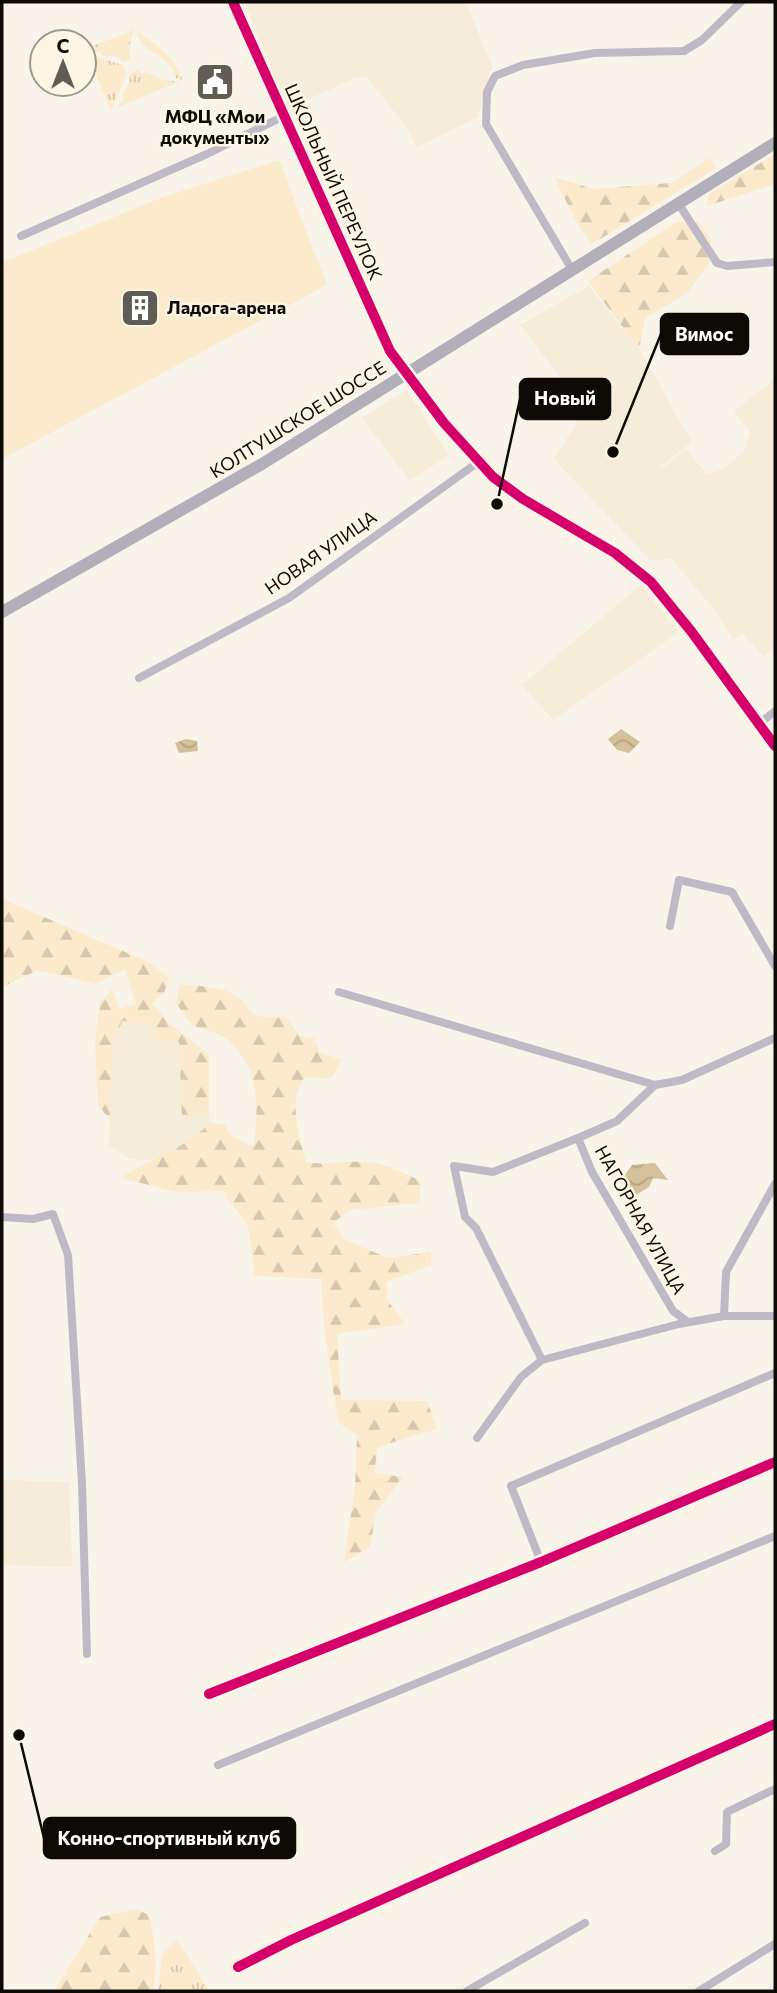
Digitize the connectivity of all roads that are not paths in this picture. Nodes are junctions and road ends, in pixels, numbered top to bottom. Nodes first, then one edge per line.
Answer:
1 (233, 2) edge
2 (741, 2) edge
3 (284, 116) junction
4 (775, 143) edge
5 (678, 203) junction
6 (21, 236) dead end
7 (775, 262) edge
8 (571, 268) junction
9 (406, 373) junction
10 (477, 463) junction
11 (2, 612) edge
12 (139, 678) dead end
13 (775, 711) edge
14 (758, 724) junction
15 (775, 746) edge
16 (670, 926) dead end
17 (775, 966) edge
18 (339, 992) dead end
19 (775, 1038) edge
20 (654, 1085) junction
21 (578, 1138) junction
22 (775, 1184) edge
23 (2, 1217) edge
24 (724, 1316) junction
25 (775, 1316) edge
26 (688, 1322) junction
27 (542, 1360) junction
28 (775, 1373) edge
29 (477, 1438) dead end
30 (775, 1462) edge
31 (775, 1536) edge
32 (541, 1562) junction
33 (87, 1654) dead end
34 (209, 1695) dead end
35 (775, 1724) edge
36 (218, 1765) dead end
37 (775, 1789) edge
38 (715, 1851) dead end
39 (585, 1923) dead end
40 (775, 1944) edge
41 (238, 1967) dead end
42 (467, 1991) edge
43 (699, 1991) edge

1 - 3 street, ШКОЛЬНЫЙ ПЕРЕУЛОК
2 - 8 street
3 - 6 street
3 - 9 street, ШКОЛЬНЫЙ ПЕРЕУЛОК
4 - 5 main road, КОЛТУШСКОЕ ШОССЕ
5 - 7 street
5 - 8 main road, КОЛТУШСКОЕ ШОССЕ
8 - 9 main road, КОЛТУШСКОЕ ШОССЕ
9 - 10 street, ШКОЛЬНЫЙ ПЕРЕУЛОК
9 - 11 main road, КОЛТУШСКОЕ ШОССЕ
10 - 12 street, НОВАЯ УЛИЦА
10 - 14 street, ШКОЛЬНЫЙ ПЕРЕУЛОК
13 - 14 street
14 - 15 street, ШКОЛЬНЫЙ ПЕРЕУЛОК
16 - 17 street
18 - 20 street
19 - 20 street
20 - 21 street, НАГОРНАЯ УЛИЦА
21 - 26 street, НАГОРНАЯ УЛИЦА
21 - 27 street
22 - 24 street
23 - 33 street
24 - 25 street
24 - 26 street
26 - 27 street
27 - 29 street
28 - 32 street
30 - 32 street
31 - 36 street
32 - 34 street
35 - 41 street
37 - 38 street
39 - 42 street
40 - 43 street

